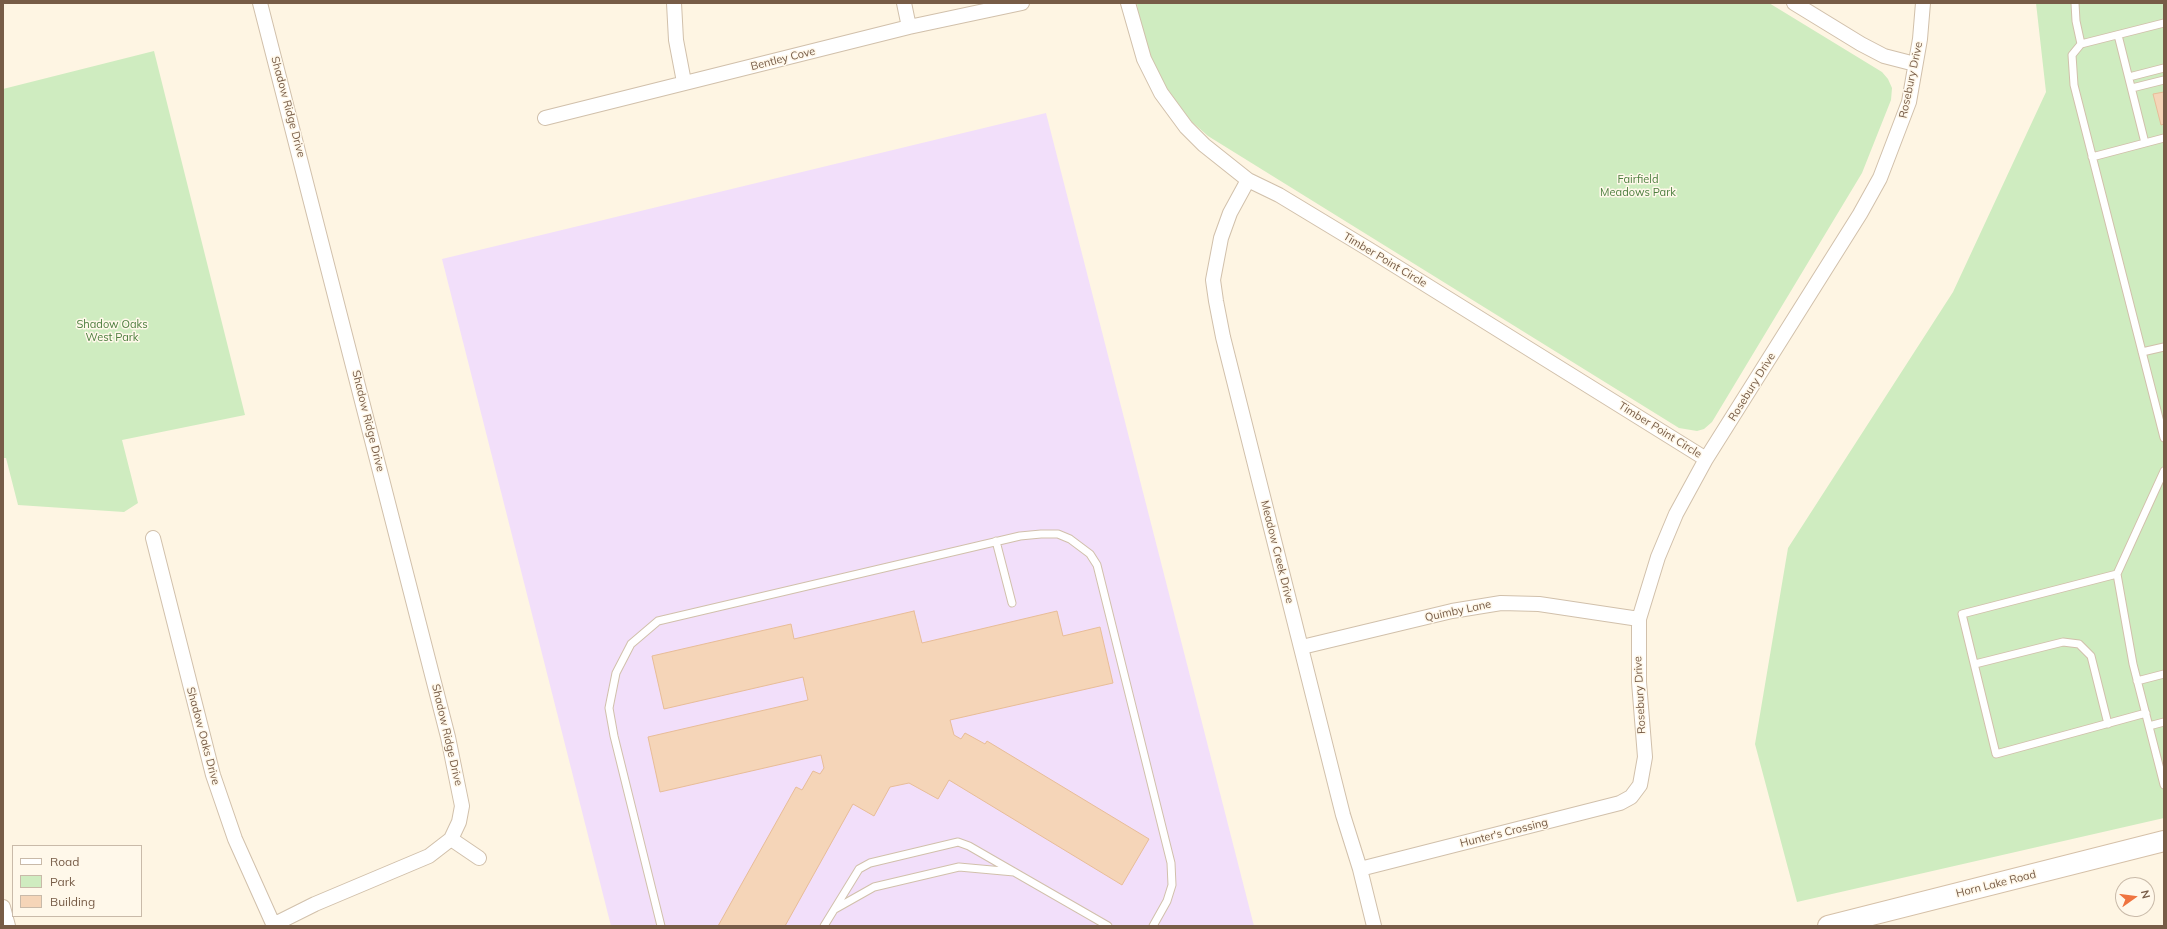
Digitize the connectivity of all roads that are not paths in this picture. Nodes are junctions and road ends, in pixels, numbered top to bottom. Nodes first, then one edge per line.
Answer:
1 (260, 3) edge
2 (674, 3) edge
3 (904, 3) edge
4 (1022, 3) edge
5 (1128, 3) edge
6 (1794, 3) edge
7 (1923, 3) edge
8 (2075, 3) edge
9 (2164, 23) edge
10 (909, 27) junction
11 (2118, 35) junction
12 (2081, 44) junction
13 (1915, 64) junction
14 (2164, 68) edge
15 (2129, 77) junction
16 (2164, 80) edge
17 (684, 82) junction
18 (2132, 88) junction
19 (545, 118) dead end
20 (2164, 138) edge
21 (2156, 141) junction
22 (2164, 142) edge
23 (2145, 143) junction
24 (2092, 158) junction
25 (1248, 180) junction
26 (2164, 347) edge
27 (2142, 352) junction
28 (2164, 438) edge
29 (1706, 459) junction
30 (2164, 471) edge
31 (153, 538) dead end
32 (996, 541) junction
33 (2117, 574) junction
34 (1012, 604) dead end
35 (1639, 619) junction
36 (1302, 647) junction
37 (1975, 664) junction
38 (2164, 674) edge
39 (2137, 681) junction
40 (2146, 713) junction
41 (2164, 722) edge
42 (2108, 724) junction
43 (2149, 726) junction
44 (1640, 785) joint
45 (2164, 785) edge
46 (451, 839) junction
47 (2164, 841) edge
48 (479, 858) dead end
49 (1360, 869) junction
50 (1016, 873) junction
51 (3, 907) edge
52 (834, 910) junction
53 (274, 925) edge
54 (8, 926) edge
55 (661, 926) edge
56 (824, 926) edge
57 (1108, 926) edge
58 (1153, 926) edge
59 (1374, 926) edge
60 (1828, 926) edge

1 - 46 street, Shadow Ridge Drive
2 - 17 street
3 - 10 street
4 - 10 street, Bentley Cove
5 - 25 street, Timber Point Circle
6 - 13 street
7 - 13 street, Rosebury Drive
8 - 12 lane
9 - 11 lane
10 - 17 street, Bentley Cove
11 - 12 lane
11 - 15 lane
12 - 24 lane
13 - 29 street, Rosebury Drive
14 - 15 lane
15 - 18 lane
16 - 18 lane
17 - 19 street, Bentley Cove
18 - 23 lane
20 - 21 lane
21 - 22 lane
21 - 23 lane
23 - 24 lane
24 - 27 lane
25 - 29 street, Timber Point Circle
25 - 36 street, Meadow Creek Drive
26 - 27 lane
27 - 28 lane
29 - 35 street, Rosebury Drive
30 - 33 lane
31 - 53 street, Shadow Oaks Drive
32 - 34 lane
32 - 55 lane
32 - 58 lane
33 - 37 lane
33 - 39 lane
35 - 36 street, Quimby Lane
35 - 44 street, Rosebury Drive
36 - 49 street, Meadow Creek Drive
37 - 42 lane
37 - 42 lane
38 - 39 lane
39 - 40 lane
40 - 42 lane
40 - 43 lane
41 - 43 lane
43 - 45 lane
44 - 49 street, Hunter's Crossing
46 - 48 street
46 - 53 street, Shadow Ridge Drive
47 - 60 main road, Horn Lake Road
49 - 59 street, Meadow Creek Drive
50 - 52 lane
50 - 52 lane
50 - 57 lane
51 - 54 street
52 - 56 lane

